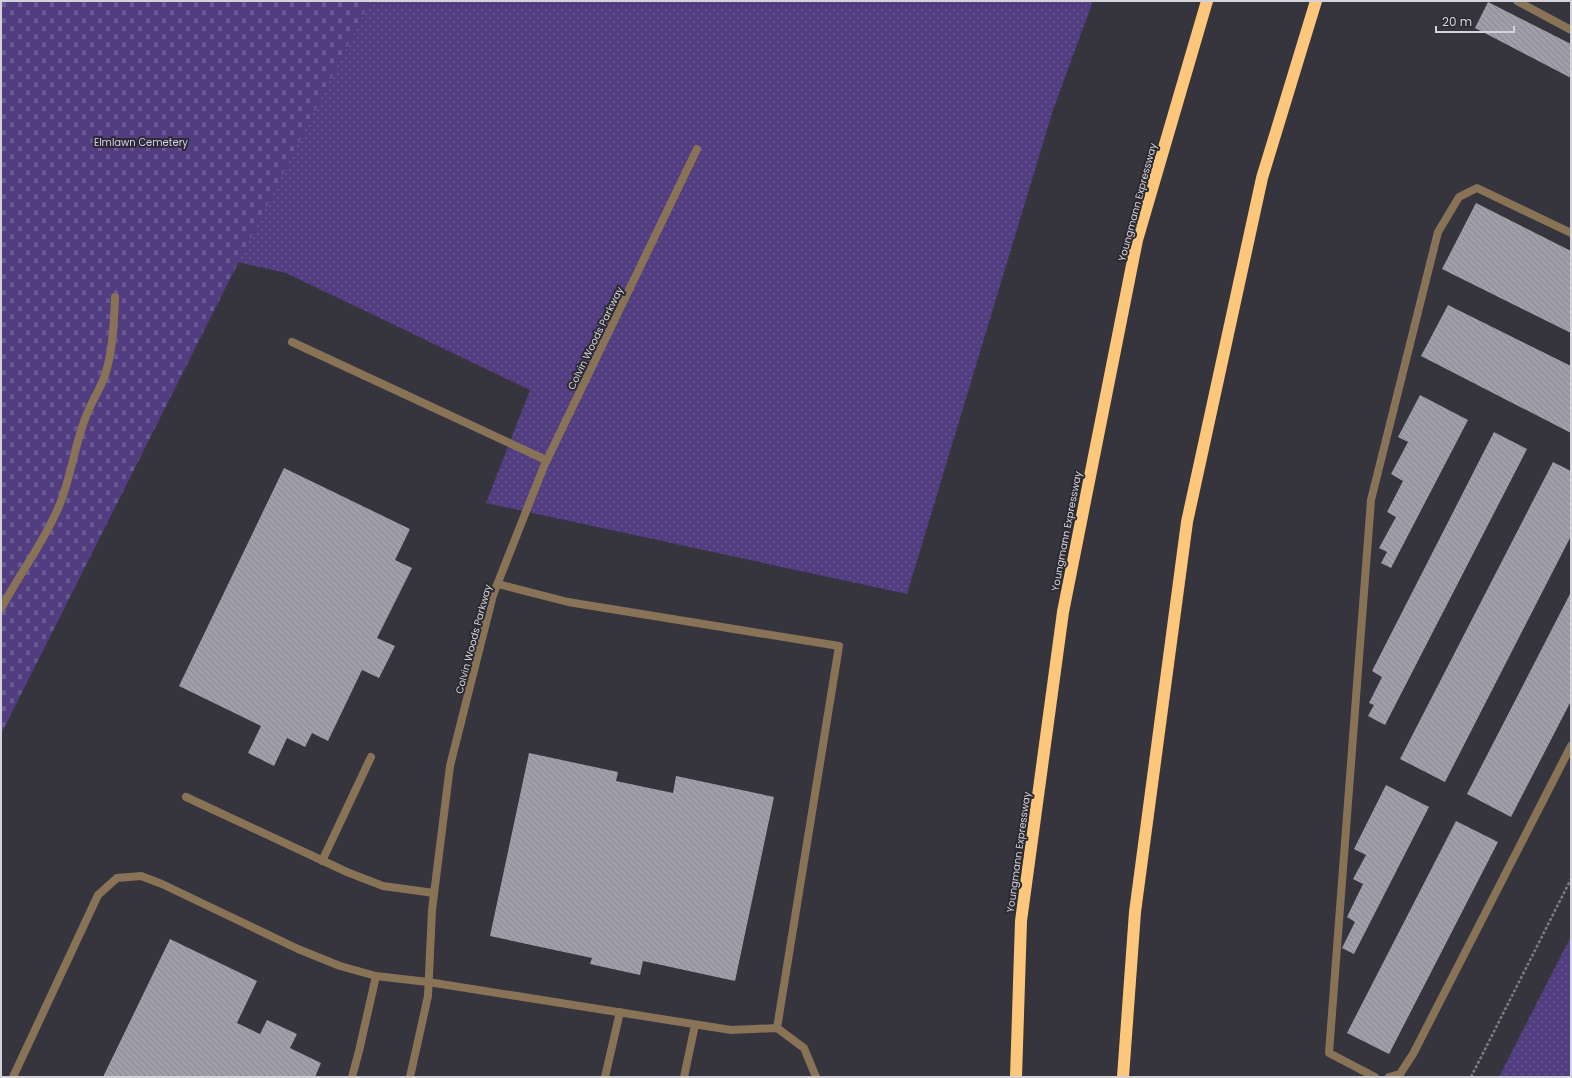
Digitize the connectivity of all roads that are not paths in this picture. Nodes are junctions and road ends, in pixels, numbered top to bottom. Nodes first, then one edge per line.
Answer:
1 (1207, 1) edge
2 (1316, 1) edge
3 (1517, 1) edge
4 (1571, 30) edge
5 (697, 149) dead end
6 (1571, 233) edge
7 (115, 297) dead end
8 (292, 342) dead end
9 (546, 460) junction
10 (498, 584) junction
11 (1, 609) edge
12 (1571, 746) edge
13 (370, 757) dead end
14 (186, 797) dead end
15 (322, 861) junction
16 (434, 893) junction
17 (376, 976) junction
18 (428, 982) junction
19 (620, 1012) junction
20 (695, 1025) junction
21 (777, 1028) junction
22 (13, 1077) edge
23 (352, 1077) edge
24 (410, 1077) edge
25 (605, 1077) edge
26 (684, 1077) edge
27 (816, 1077) edge
28 (1016, 1077) edge
29 (1123, 1077) edge
30 (1375, 1077) edge
31 (1389, 1077) edge

1 - 28 highway, Youngmann Expressway
2 - 29 highway
3 - 4 street
5 - 9 street, Colvin Woods Parkway
6 - 30 street
7 - 11 street
8 - 9 street
9 - 10 street, Colvin Woods Parkway
10 - 16 street, Colvin Woods Parkway
10 - 21 street
12 - 31 street
13 - 15 street
14 - 15 street
15 - 16 street
16 - 18 street, Colvin Woods Parkway
17 - 18 street
17 - 22 street
17 - 23 street
18 - 19 street
18 - 24 street, Colvin Woods Parkway
19 - 20 street
19 - 25 street
20 - 21 street
20 - 26 street
21 - 27 street

